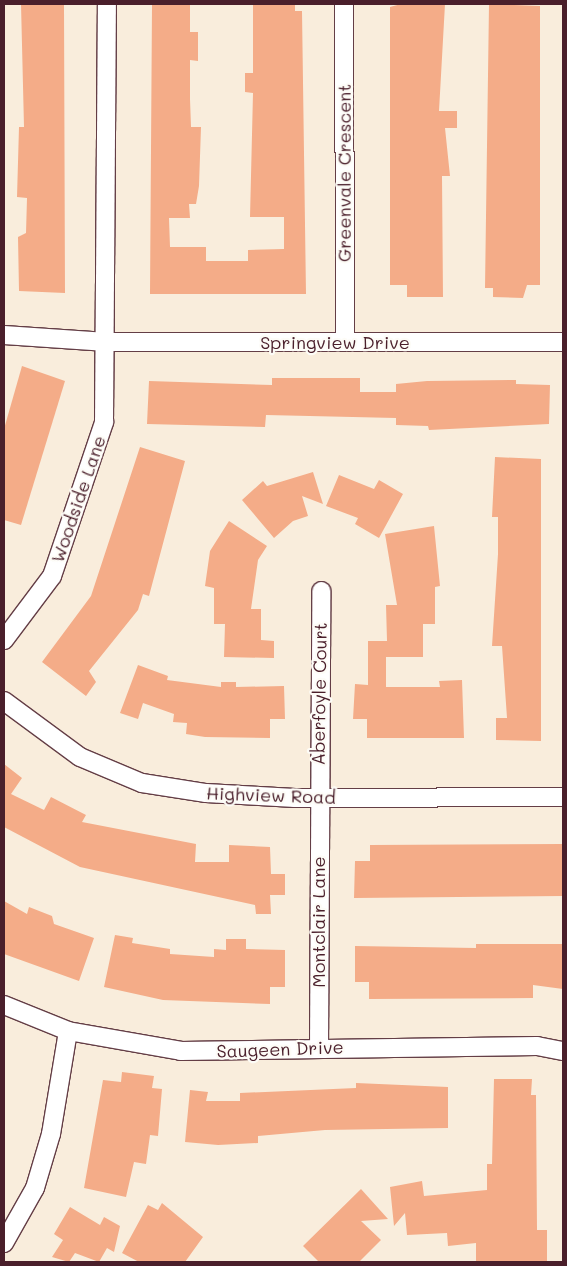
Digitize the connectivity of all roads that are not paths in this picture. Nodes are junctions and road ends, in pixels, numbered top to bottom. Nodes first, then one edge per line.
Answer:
1 (107, 4) edge
2 (344, 4) edge
3 (4, 335) edge
4 (107, 342) junction
5 (345, 342) junction
6 (563, 342) edge
7 (321, 591) dead end
8 (4, 640) edge
9 (4, 701) edge
10 (318, 797) junction
11 (563, 797) edge
12 (4, 1005) edge
13 (68, 1031) junction
14 (319, 1046) junction
15 (563, 1051) edge
16 (4, 1242) edge

1 - 4 street
2 - 5 street, Greenvale Crescent
3 - 4 street, Springview Drive
4 - 5 street, Springview Drive
4 - 8 street, Woodside Lane
5 - 6 street, Springview Drive
7 - 10 street, Aberfoyle Court
9 - 10 street, Highview Road
10 - 11 street, Highview Road
10 - 14 street, Montclair Lane
12 - 13 street, Saugeen Drive
13 - 14 street, Saugeen Drive
13 - 16 street
14 - 15 street, Saugeen Drive

